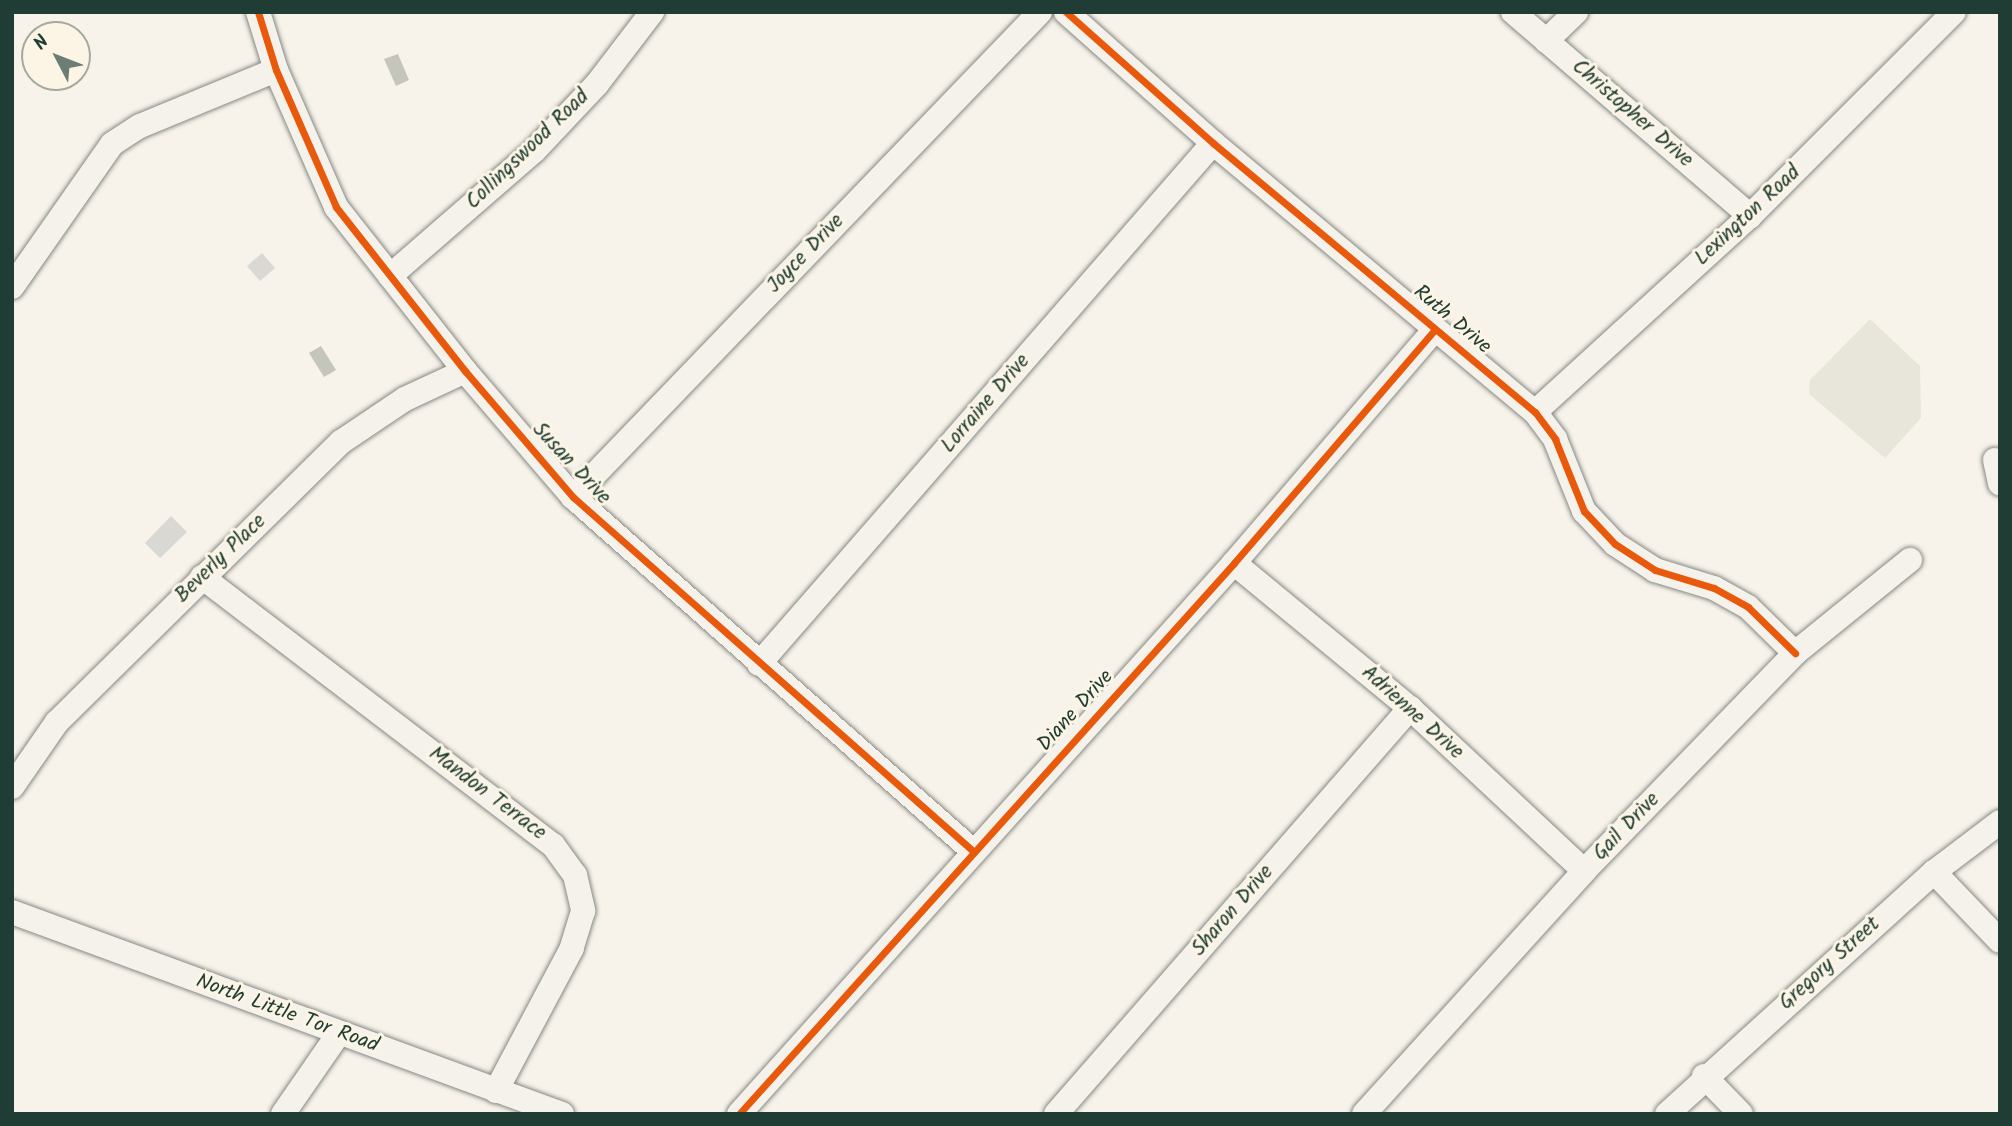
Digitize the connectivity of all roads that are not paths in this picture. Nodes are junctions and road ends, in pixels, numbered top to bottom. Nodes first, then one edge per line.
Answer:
1 (258, 12) edge
2 (652, 12) edge
3 (1040, 12) edge
4 (1066, 12) edge
5 (1513, 12) edge
6 (1576, 12) edge
7 (1954, 12) edge
8 (1546, 41) junction
9 (276, 70) junction
10 (1213, 144) junction
11 (1750, 216) junction
12 (390, 276) junction
13 (12, 287) edge
14 (1435, 328) junction
15 (465, 371) junction
16 (1535, 412) junction
17 (573, 497) junction
18 (1910, 560) dead end
19 (1234, 563) junction
20 (202, 577) junction
21 (1795, 653) junction
22 (759, 664) junction
23 (1410, 708) junction
24 (12, 787) edge
25 (2000, 822) edge
26 (973, 851) junction
27 (1584, 872) junction
28 (1934, 872) junction
29 (12, 912) edge
30 (2000, 941) edge
31 (339, 1033) junction
32 (1704, 1076) junction
33 (496, 1091) junction
34 (283, 1114) edge
35 (562, 1114) edge
36 (739, 1114) edge
37 (1056, 1114) edge
38 (1364, 1114) edge
39 (1667, 1114) edge
40 (1741, 1114) edge

1 - 9 street, Susan Drive
2 - 12 street, Collingswood Road
3 - 17 street, Joyce Drive
4 - 10 street, Ruth Drive
5 - 8 street, Christopher Drive
6 - 8 street
7 - 11 street, Lexington Road
8 - 11 street, Christopher Drive
9 - 12 street, Susan Drive
9 - 13 street
10 - 14 street, Ruth Drive
10 - 22 street, Lorraine Drive
11 - 16 street, Lexington Road
12 - 15 street, Susan Drive
14 - 16 street, Ruth Drive
14 - 19 street, Diane Drive
15 - 17 street, Susan Drive
15 - 20 street, Beverly Place
16 - 21 street, Ruth Drive
17 - 22 street, Susan Drive
18 - 21 street, Gail Drive
19 - 23 street, Adrienne Drive
19 - 26 street, Diane Drive
20 - 24 street, Beverly Place
20 - 33 street, Mandon Terrace
21 - 27 street, Gail Drive
22 - 26 street, Susan Drive
23 - 27 street, Adrienne Drive
23 - 37 street, Sharon Drive
25 - 28 street, Gregory Street
26 - 36 street, Diane Drive
27 - 38 street, Gail Drive
28 - 30 street
28 - 32 street, Gregory Street
29 - 31 street, North Little Tor Road
31 - 33 street, North Little Tor Road
31 - 34 street
32 - 39 street, Gregory Street
32 - 40 street
33 - 35 street, North Little Tor Road

